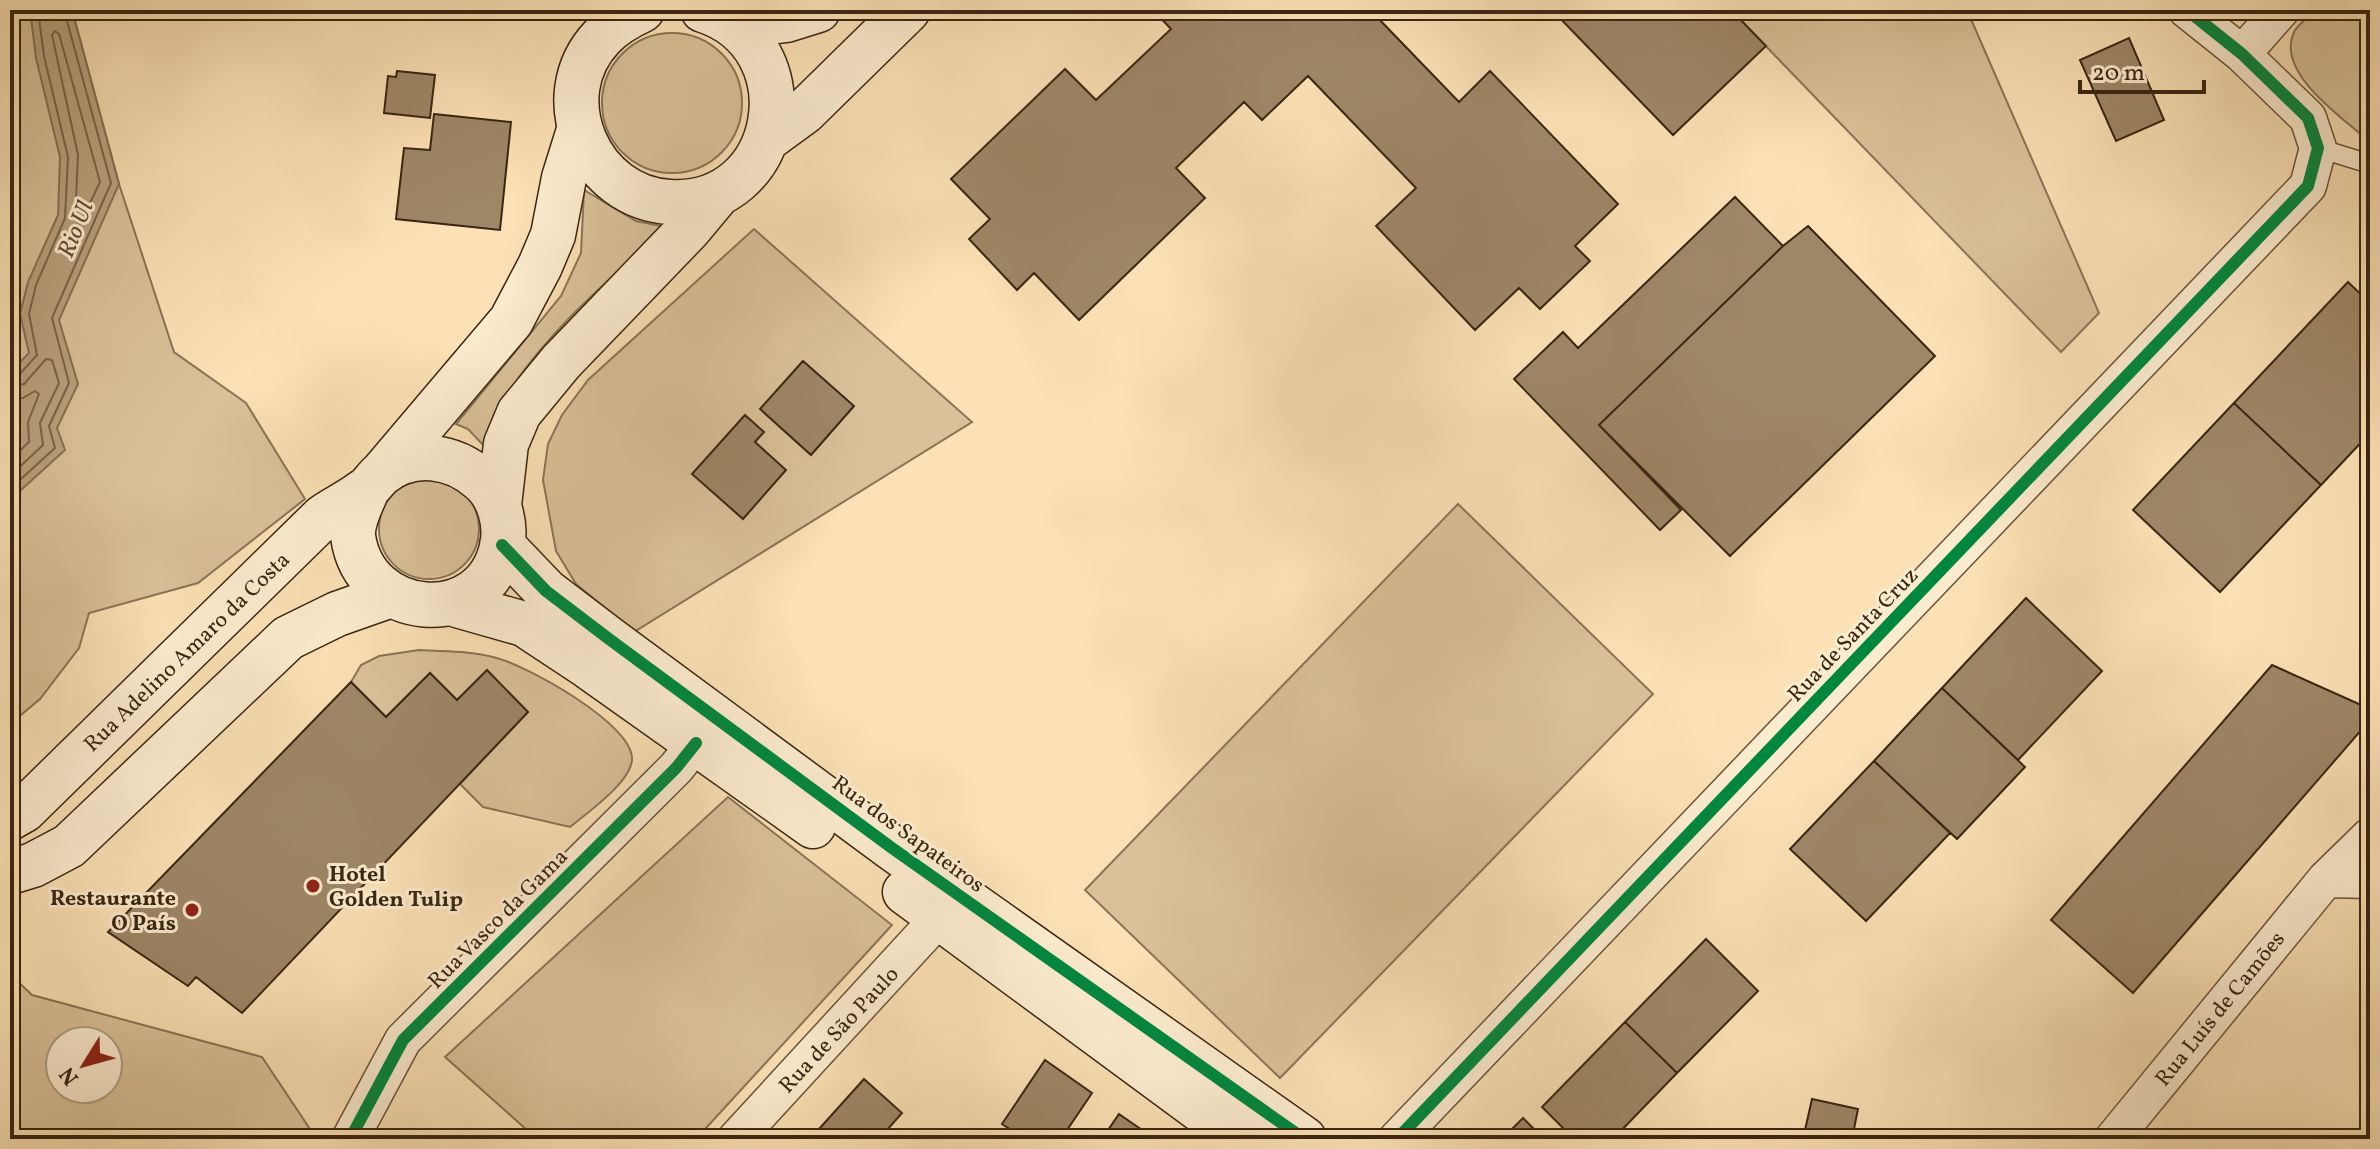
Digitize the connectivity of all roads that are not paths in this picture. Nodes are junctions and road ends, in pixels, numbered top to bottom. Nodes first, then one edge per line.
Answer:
1 (583, 10) edge
2 (642, 10) edge
3 (818, 10) edge
4 (908, 10) edge
5 (2187, 10) edge
6 (2281, 10) edge
7 (719, 18) edge
8 (2242, 54) junction
9 (587, 58) junction
10 (579, 130) junction
11 (767, 139) junction
12 (2318, 148) junction
13 (2370, 164) edge
14 (719, 193) junction
15 (374, 482) junction
16 (500, 525) junction
17 (391, 595) junction
18 (450, 603) junction
19 (696, 743) junction
20 (10, 818) edge
21 (2370, 836) edge
22 (10, 872) edge
23 (2326, 879) junction
24 (2370, 880) edge
25 (939, 918) junction
26 (350, 1139) edge
27 (736, 1139) edge
28 (1240, 1139) edge
29 (1304, 1139) edge
30 (1397, 1139) edge
31 (2113, 1139) edge

1 - 9 main road
2 - 9 main road, Rua Adelino Amaro da Costa
3 - 7 main road, Rua Adelino Amaro da Costa
4 - 11 main road, Rua Adelino Amaro da Costa
5 - 8 street
6 - 8 street
7 - 11 main road, Rua Adelino Amaro da Costa
8 - 12 street
9 - 10 main road, Rua Adelino Amaro da Costa
10 - 14 main road, Rua Adelino Amaro da Costa
10 - 15 main road, Rua Adelino Amaro da Costa
11 - 14 main road, Rua Adelino Amaro da Costa
12 - 13 lane
12 - 30 street, Rua de Santa Cruz
14 - 16 main road, Rua Adelino Amaro da Costa
15 - 16 main road, Rua Adelino Amaro da Costa
15 - 17 main road, Rua Adelino Amaro da Costa
15 - 20 main road, Rua Adelino Amaro da Costa
16 - 18 main road, Rua Adelino Amaro da Costa
16 - 29 main road, Rua dos Sapateiros
17 - 18 main road
17 - 22 main road
18 - 19 main road
19 - 25 main road
19 - 26 street, Rua Vasco da Gama
21 - 23 street, Rua Luís de Camões
23 - 24 street
23 - 31 street, Rua Luís de Camões
25 - 27 street, Rua de São Paulo
25 - 28 main road

